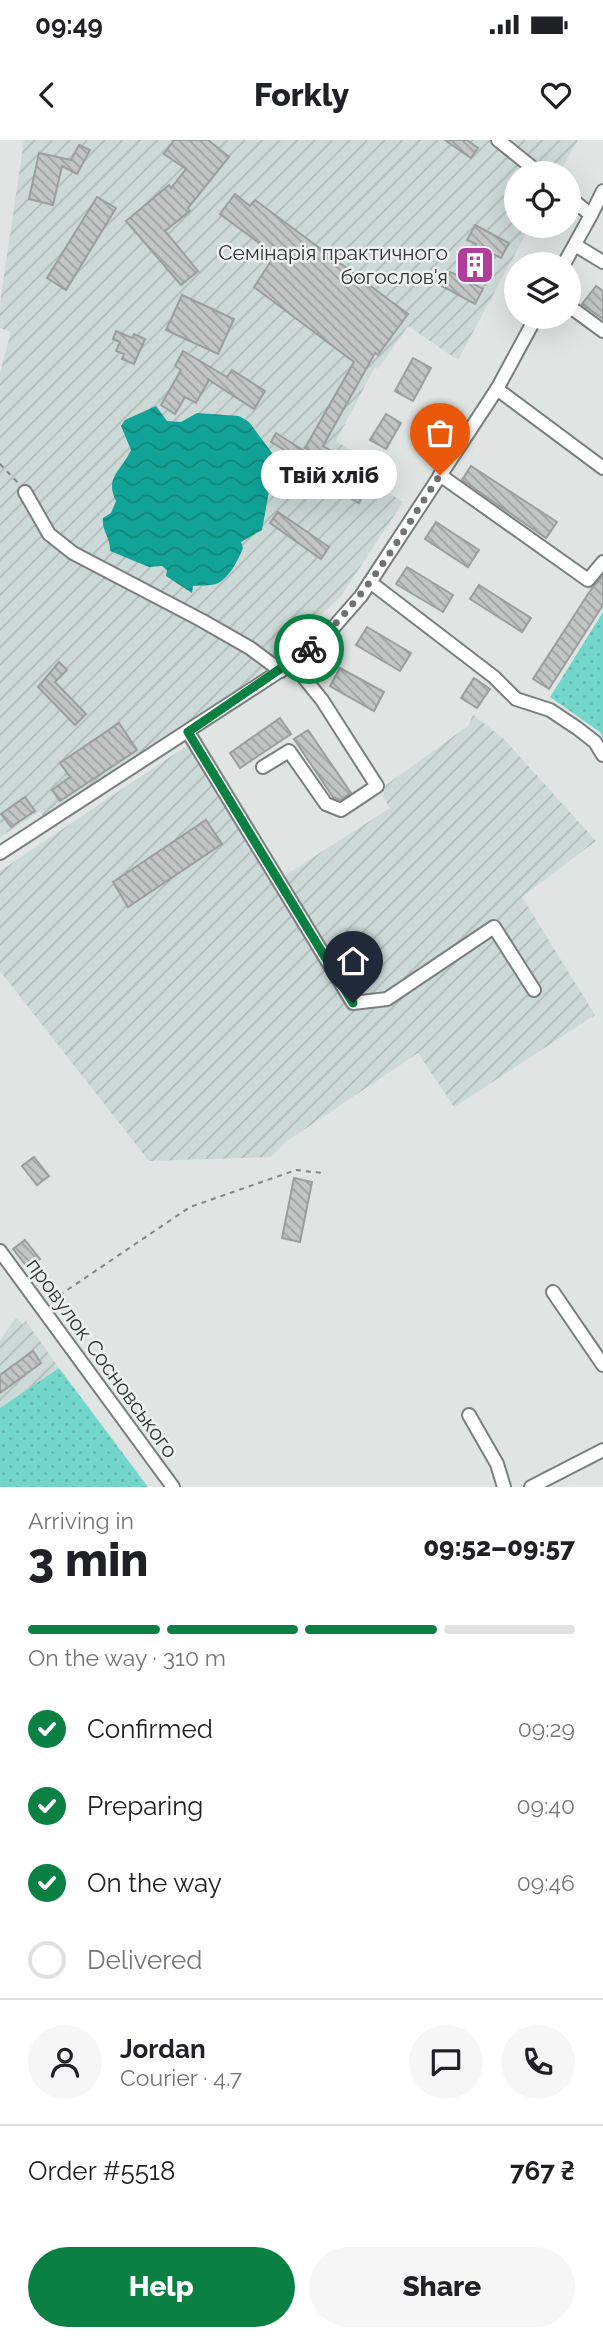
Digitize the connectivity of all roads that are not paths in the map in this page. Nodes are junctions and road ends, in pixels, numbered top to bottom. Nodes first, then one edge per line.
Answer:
1 (498, 140) edge
2 (524, 161) edge
3 (603, 191) edge
4 (581, 207) edge
5 (591, 215) junction
6 (575, 245) junction
7 (571, 252) edge
8 (603, 262) edge
9 (581, 315) edge
10 (530, 329) edge
11 (603, 331) edge
12 (497, 389) junction
13 (603, 468) edge
14 (440, 475) junction
15 (25, 492) road end
16 (603, 562) edge
17 (370, 582) junction
18 (286, 667) junction
19 (188, 732) junction
20 (603, 755) edge
21 (262, 767) dead end
22 (0, 853) edge
23 (534, 990) dead end
24 (0, 1251) edge
25 (553, 1292) dead end
26 (603, 1365) edge
27 (469, 1415) dead end
28 (603, 1450) edge
29 (173, 1487) edge
30 (504, 1487) edge
31 (531, 1487) edge

1 - 2 street
3 - 5 street
4 - 5 street
5 - 6 street
6 - 7 street
6 - 8 street
9 - 11 street
10 - 12 street
12 - 13 street
12 - 14 street
14 - 16 street
14 - 17 street
15 - 18 street
17 - 18 street
17 - 20 street
18 - 19 street
18 - 21 street
19 - 22 street
19 - 23 street
24 - 29 street, провулок Сосновського
25 - 26 street
27 - 30 street
28 - 31 street

